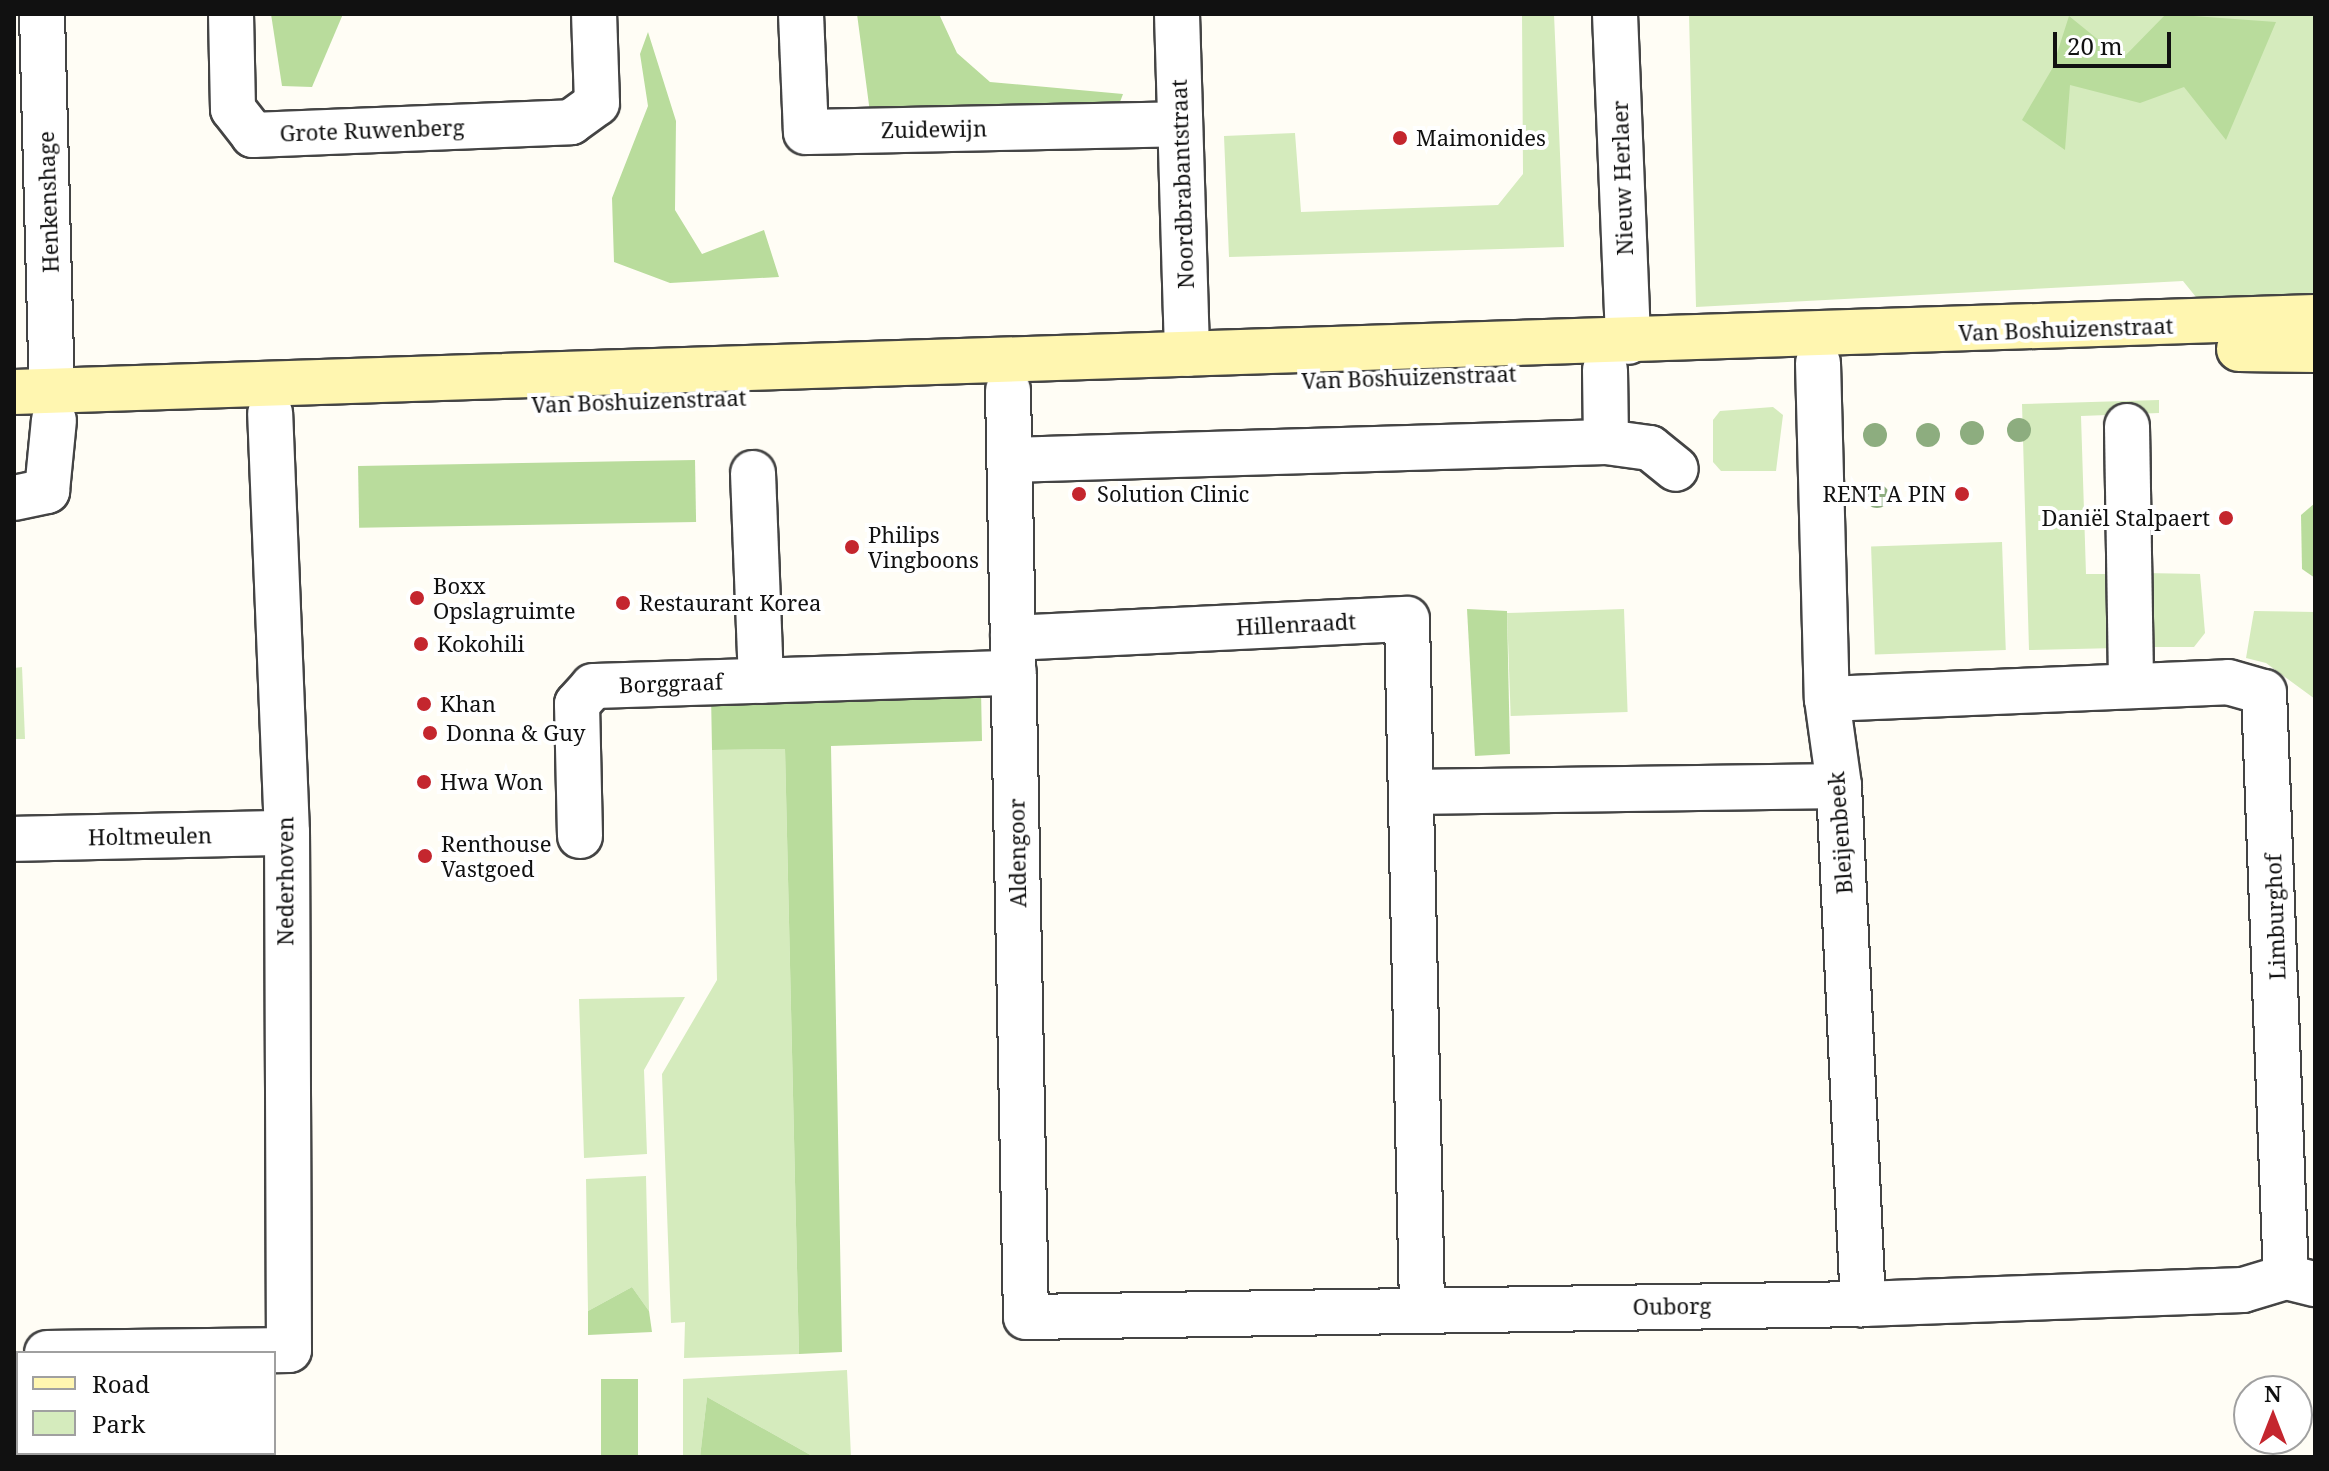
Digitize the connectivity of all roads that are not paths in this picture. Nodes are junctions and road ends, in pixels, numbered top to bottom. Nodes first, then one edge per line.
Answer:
1 (42, 14) edge
2 (231, 14) edge
3 (594, 14) edge
4 (801, 14) edge
5 (1177, 14) edge
6 (1615, 14) edge
7 (1180, 124) junction
8 (2315, 317) edge
9 (1817, 349) junction
10 (2315, 350) edge
11 (1621, 361) junction
12 (1187, 369) junction
13 (1008, 376) junction
14 (270, 398) junction
15 (34, 406) edge
16 (2127, 426) dead end
17 (1606, 442) junction
18 (1010, 460) junction
19 (1676, 469) dead end
20 (753, 473) dead end
21 (14, 498) edge
22 (1013, 656) junction
23 (761, 681) junction
24 (2131, 686) junction
25 (1827, 699) junction
26 (1839, 786) junction
27 (1413, 792) junction
28 (287, 833) junction
29 (580, 836) dead end
30 (14, 839) edge
31 (2300, 1280) edge
32 (1863, 1304) junction
33 (1422, 1309) junction
34 (1026, 1317) joint
35 (208, 1351) edge

1 - 15 street, Henkenshage
2 - 3 street, Grote Ruwenberg
4 - 7 street, Zuidewijn
5 - 7 street, Noordbrabantstraat
6 - 11 street, Nieuw Herlaer
7 - 12 street, Noordbrabantstraat
8 - 9 street, Van Boshuizenstraat
9 - 10 street, Van Boshuizenstraat
9 - 11 street, Van Boshuizenstraat
9 - 25 street, Bleijenbeek
11 - 12 street, Van Boshuizenstraat
11 - 17 street, Nieuw Herlaer
12 - 13 street, Van Boshuizenstraat
13 - 14 street, Van Boshuizenstraat
13 - 18 street, Aldengoor
14 - 15 street, Van Boshuizenstraat
14 - 28 street, Nederhoven
15 - 21 street
16 - 24 street
17 - 18 street
17 - 19 street
18 - 22 street, Aldengoor
20 - 23 street
22 - 23 street, Borggraaf
22 - 27 street, Hillenraadt
22 - 34 street, Aldengoor
23 - 29 street, Borggraaf
24 - 25 street, Limburghof
24 - 31 street, Limburghof
25 - 26 street, Bleijenbeek
26 - 27 street
26 - 32 street, Bleijenbeek
27 - 33 street, Hillenraadt
28 - 30 street, Holtmeulen
28 - 35 street, Nederhoven
31 - 32 street, Ouborg
32 - 33 street, Ouborg
33 - 34 street, Ouborg

